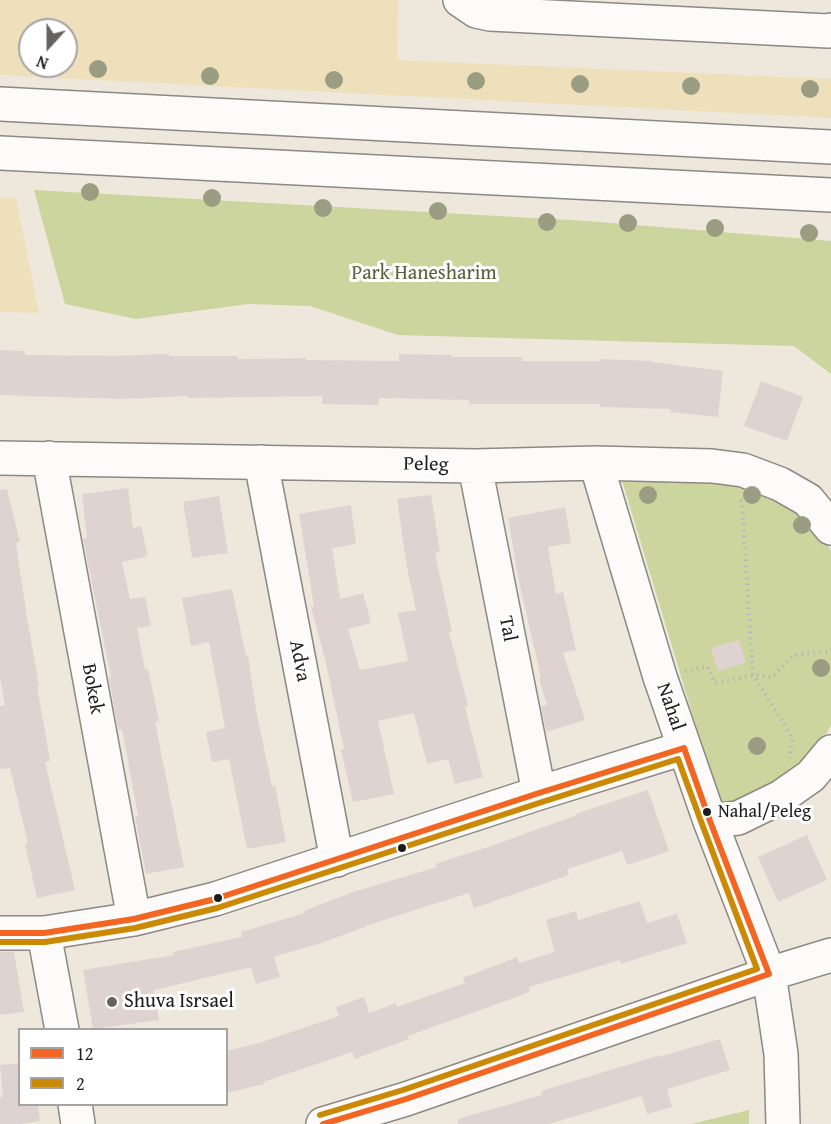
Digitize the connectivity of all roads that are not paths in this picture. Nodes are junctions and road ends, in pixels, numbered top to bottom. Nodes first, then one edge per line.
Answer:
1 (460, 0) edge
2 (831, 30) edge
3 (0, 104) edge
4 (831, 147) edge
5 (0, 153) edge
6 (831, 195) edge
7 (0, 458) edge
8 (49, 458) junction
9 (261, 462) junction
10 (596, 463) junction
11 (475, 466) junction
12 (831, 528) edge
13 (684, 748) junction
14 (831, 752) edge
15 (539, 793) junction
16 (710, 821) junction
17 (337, 860) junction
18 (134, 919) junction
19 (0, 933) edge
20 (45, 933) junction
21 (831, 955) edge
22 (769, 974) junction
23 (62, 1028) edge
24 (75, 1106) edge
25 (78, 1124) edge
26 (323, 1124) edge
27 (783, 1124) edge

1 - 2 main road
3 - 4 main road
5 - 6 main road
7 - 8 main road, Peleg
8 - 9 main road, Peleg
8 - 18 main road, Bokek
9 - 11 main road, Peleg
9 - 17 main road, Adva
10 - 11 main road, Peleg
10 - 12 main road, Peleg
10 - 13 main road, Nahal
11 - 15 main road, Tal
13 - 15 main road
13 - 16 main road, Nahal
14 - 16 main road
15 - 17 main road
16 - 22 main road, Nahal
17 - 18 main road
18 - 20 main road
19 - 20 main road
20 - 23 main road
21 - 22 main road
22 - 26 main road
22 - 27 main road, Nahal
24 - 25 main road

